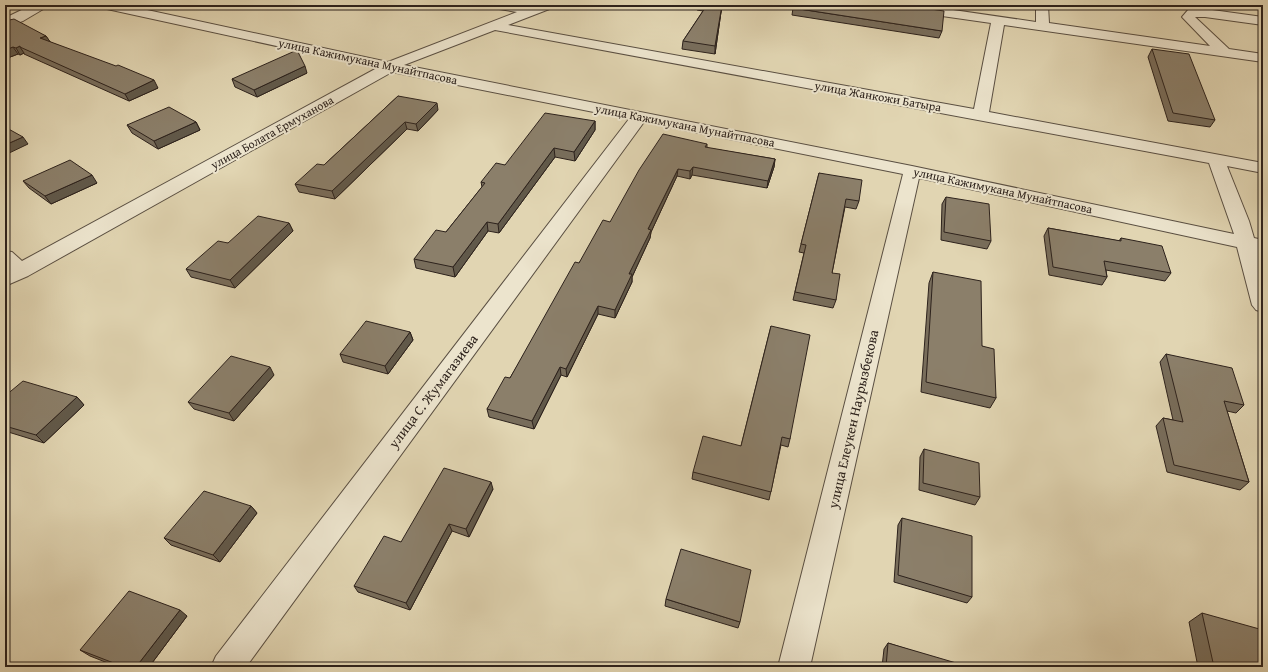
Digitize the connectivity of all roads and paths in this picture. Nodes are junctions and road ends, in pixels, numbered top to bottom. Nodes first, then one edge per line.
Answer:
1 (41, 5) edge
2 (107, 5) edge
3 (497, 5) edge
4 (548, 5) edge
5 (893, 5) edge
6 (1042, 5) edge
7 (532, 11) junction
8 (998, 20) junction
9 (1263, 21) edge
10 (5, 22) edge
11 (494, 26) junction
12 (1043, 26) junction
13 (1225, 52) junction
14 (1263, 58) edge
15 (391, 67) junction
16 (982, 115) junction
17 (640, 116) junction
18 (1216, 159) junction
19 (1263, 168) edge
20 (912, 171) junction
21 (1254, 245) edge
22 (5, 257) edge
23 (13, 275) edge
24 (1263, 305) edge
25 (227, 667) edge
26 (794, 667) edge

1 - 10 street
2 - 15 street, улица Кажимукана Мунайтпасова
3 - 7 street
4 - 7 street, улица Болата Ермуханова
5 - 8 street
6 - 12 street
7 - 11 street, улица Болата Ермуханова
8 - 12 street
8 - 16 street
9 - 13 street
11 - 15 street, улица Болата Ермуханова
11 - 16 street, улица Жанкожи Батыра
12 - 13 street
13 - 14 street
15 - 17 street, улица Кажимукана Мунайтпасова
15 - 23 street, улица Болата Ермуханова
16 - 18 street, улица Жанкожи Батыра
17 - 20 street, улица Кажимукана Мунайтпасова
17 - 25 street, улица С. Жумагазиева
18 - 19 street, улица Жанкожи Батыра
18 - 21 street
20 - 21 street, улица Кажимукана Мунайтпасова
20 - 26 street, улица Елеукен Наурызбекова
21 - 24 street
22 - 23 street

